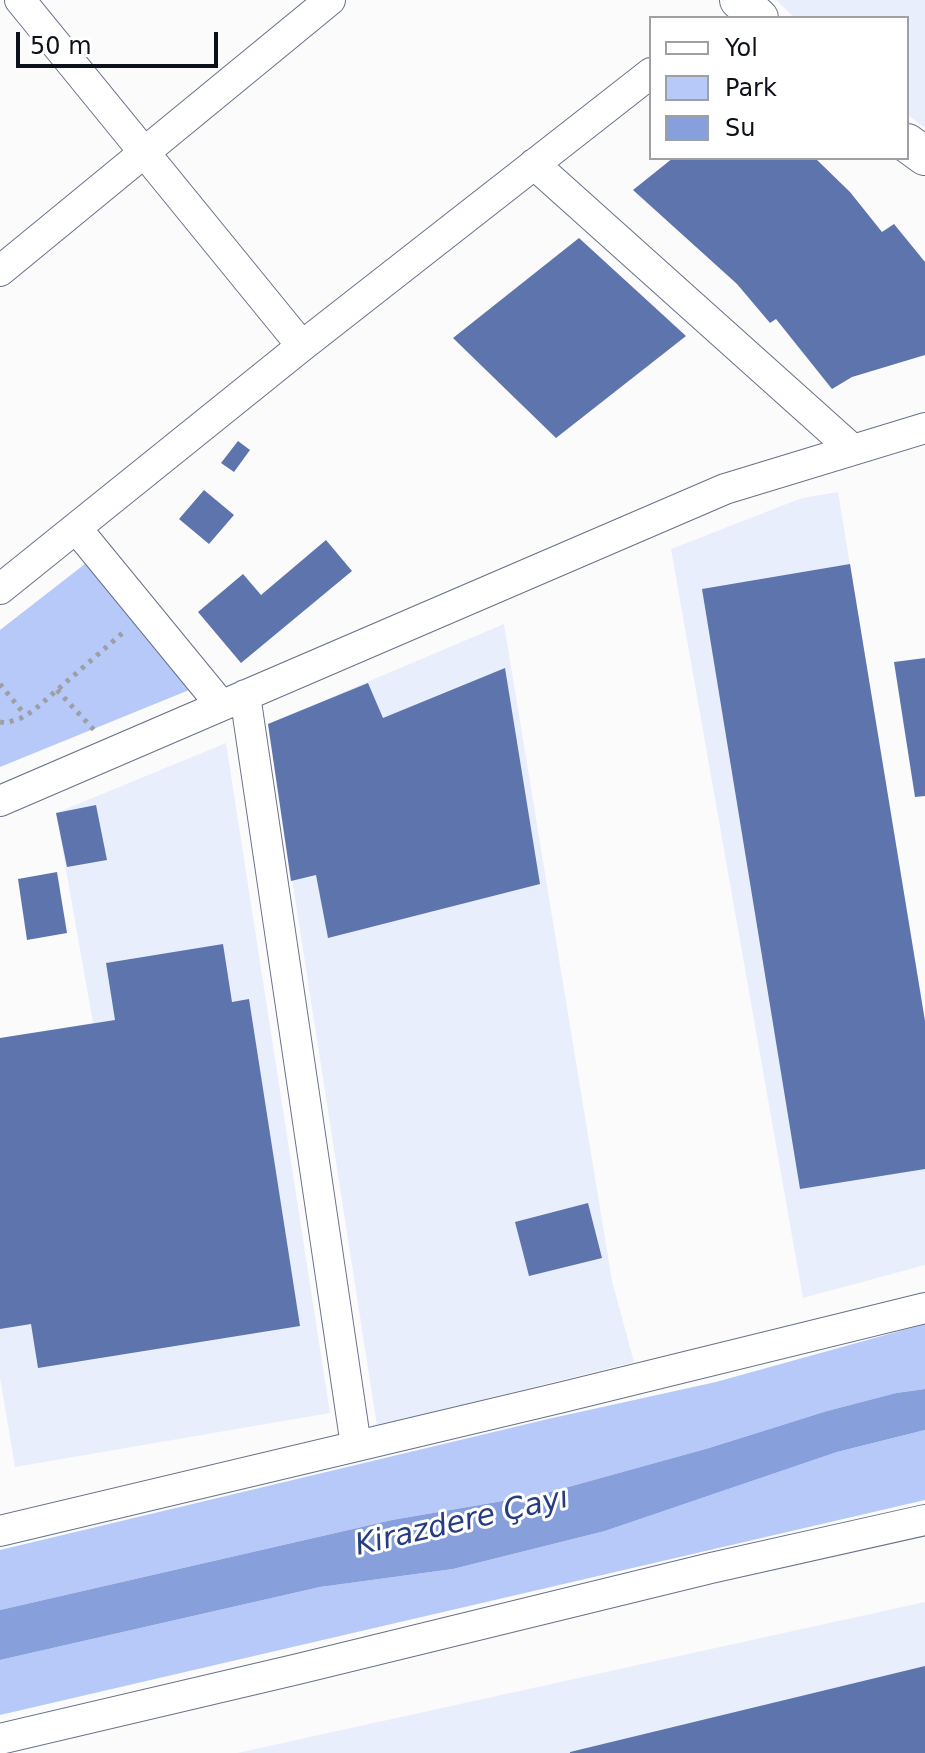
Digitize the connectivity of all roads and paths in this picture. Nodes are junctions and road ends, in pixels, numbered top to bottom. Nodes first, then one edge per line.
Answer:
1 (20, 0) edge
2 (330, 0) edge
3 (649, 75) edge
4 (146, 153) junction
5 (534, 164) junction
6 (0, 271) edge
7 (302, 346) junction
8 (925, 428) edge
9 (853, 450) junction
10 (76, 528) junction
11 (0, 589) edge
12 (146, 614) junction
13 (0, 684) edge
14 (57, 690) junction
15 (233, 700) junction
16 (25, 715) junction
17 (0, 722) edge
18 (114, 751) junction
19 (0, 801) edge
20 (925, 1308) edge
21 (356, 1446) junction
22 (925, 1520) edge
23 (0, 1531) edge
24 (0, 1739) edge

1 - 4 street
2 - 4 street
3 - 5 street
4 - 6 street
4 - 7 street
5 - 7 street
5 - 9 street
7 - 10 street
8 - 9 street
9 - 15 street
10 - 11 street
10 - 12 street
12 - 14 path
12 - 15 street
13 - 16 path
14 - 16 path
14 - 18 path
15 - 18 street
15 - 21 street
16 - 17 path
18 - 19 street
20 - 21 street
21 - 23 street
22 - 24 street

